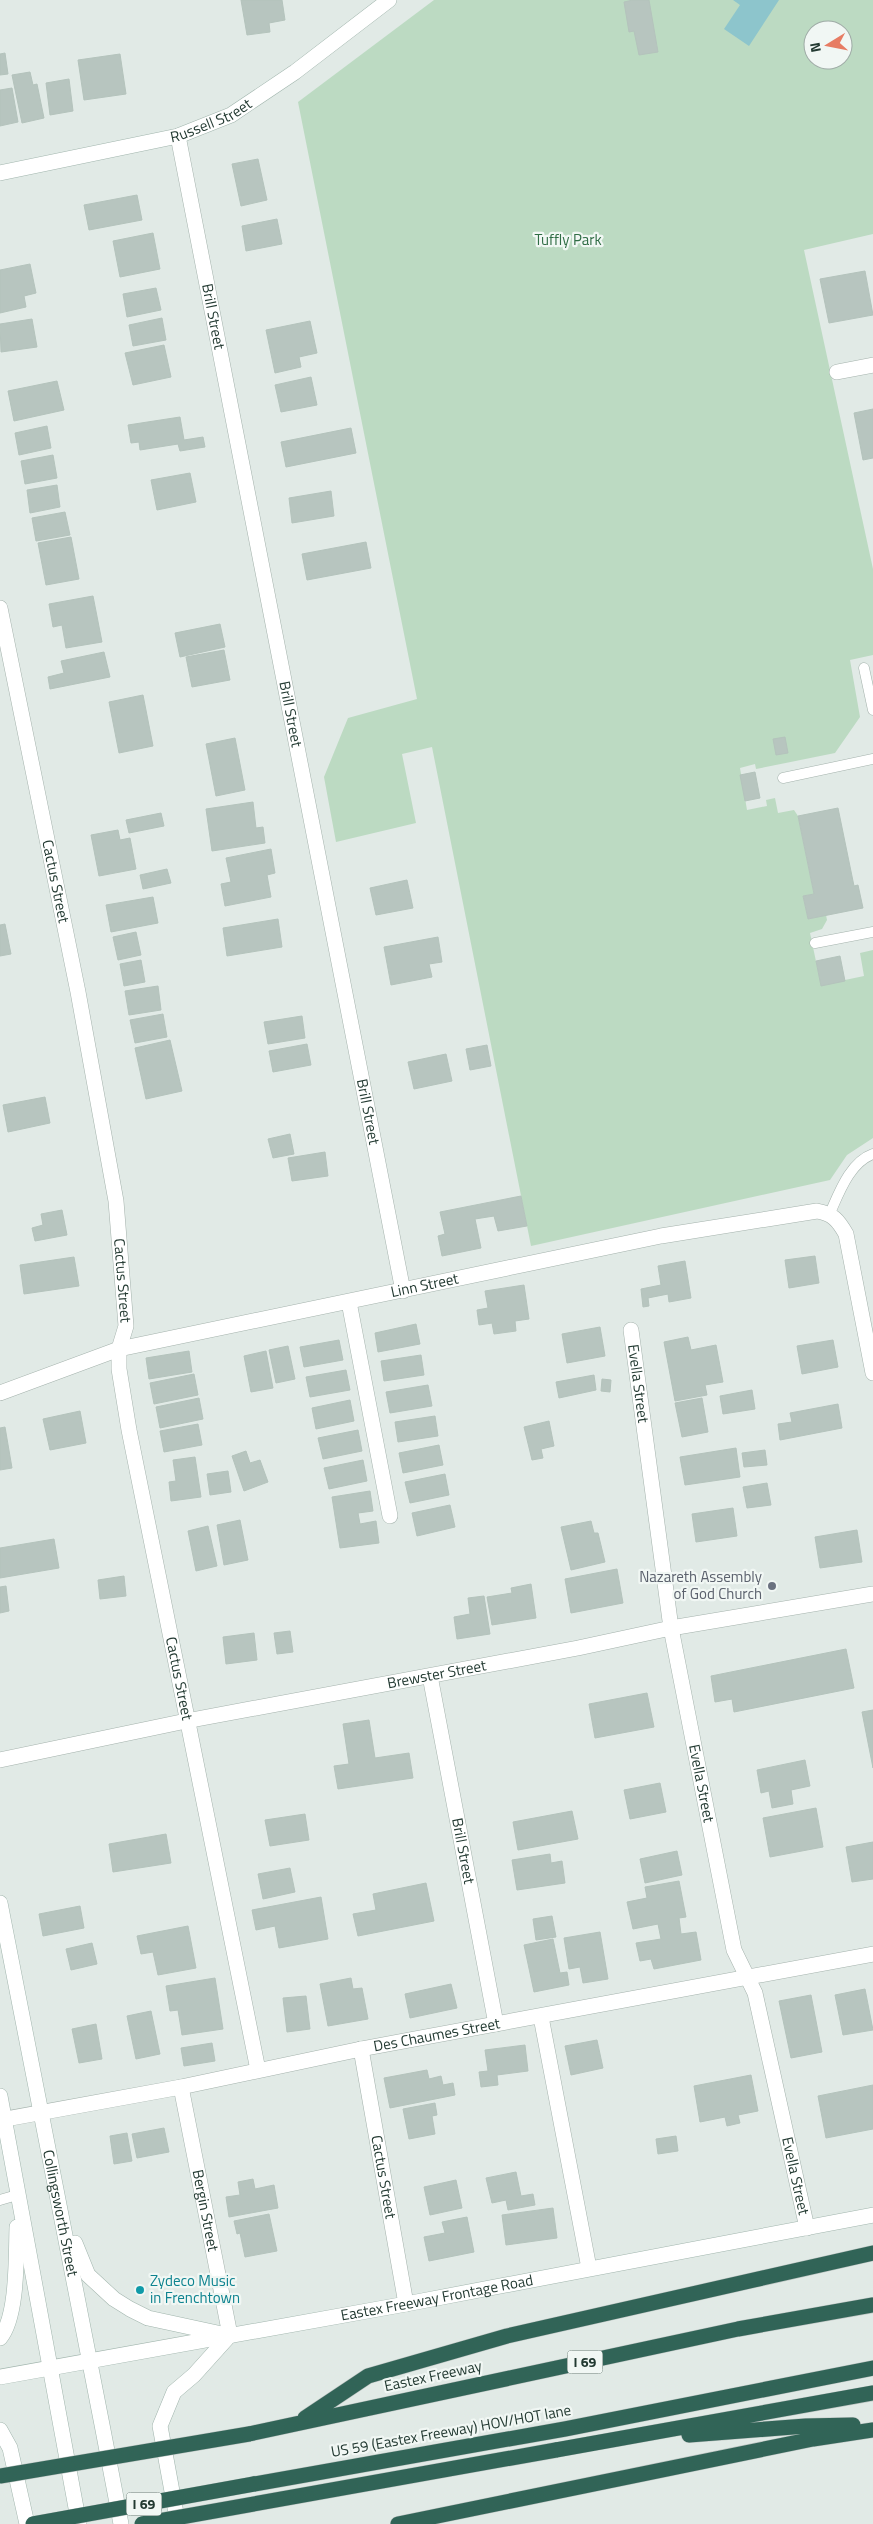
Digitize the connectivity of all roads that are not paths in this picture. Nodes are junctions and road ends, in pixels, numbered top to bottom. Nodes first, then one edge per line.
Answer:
1 (389, 0) edge
2 (178, 136) junction
3 (0, 173) edge
4 (873, 365) edge
5 (837, 372) dead end
6 (0, 608) edge
7 (864, 668) dead end
8 (873, 710) edge
9 (873, 759) edge
10 (782, 778) dead end
11 (873, 932) edge
12 (815, 943) dead end
13 (873, 1154) edge
14 (830, 1214) junction
15 (403, 1291) junction
16 (350, 1302) junction
17 (632, 1330) dead end
18 (119, 1349) junction
19 (871, 1350) edge
20 (873, 1374) edge
21 (0, 1393) edge
22 (390, 1516) dead end
23 (873, 1594) edge
24 (671, 1628) junction
25 (430, 1676) junction
26 (186, 1721) junction
27 (0, 1760) edge
28 (0, 1904) edge
29 (873, 1954) edge
30 (747, 1976) junction
31 (541, 2017) junction
32 (496, 2024) junction
33 (361, 2049) junction
34 (258, 2070) junction
35 (181, 2087) junction
36 (0, 2096) edge
37 (40, 2112) junction
38 (2, 2119) edge
39 (17, 2195) junction
40 (0, 2200) edge
41 (61, 2208) junction
42 (873, 2215) edge
43 (807, 2228) junction
44 (873, 2253) edge
45 (589, 2268) junction
46 (406, 2304) junction
47 (873, 2305) edge
48 (230, 2335) junction
49 (0, 2338) edge
50 (91, 2361) junction
51 (49, 2368) junction
52 (873, 2368) edge
53 (0, 2377) edge
54 (873, 2393) edge
55 (298, 2423) junction
56 (873, 2425) edge
57 (0, 2430) edge
58 (873, 2430) edge
59 (556, 2450) junction
60 (0, 2476) edge
61 (27, 2524) edge
62 (33, 2524) edge
63 (79, 2524) edge
64 (121, 2524) edge
65 (142, 2524) edge
66 (178, 2524) edge
67 (398, 2524) edge

1 - 2 street, Russell Street
2 - 3 street, Russell Street
2 - 15 street, Brill Street
4 - 5 street
6 - 18 street, Cactus Street
7 - 8 lane
9 - 10 lane
11 - 12 lane
13 - 14 lane
14 - 15 street, Linn Street
14 - 19 street
15 - 16 street, Linn Street
16 - 18 street, Linn Street
16 - 22 street
17 - 24 street, Evella Street
18 - 21 street, Linn Street
18 - 26 street, Cactus Street
19 - 20 street
23 - 24 street, Brewster Street
24 - 25 street, Brewster Street
24 - 30 street, Evella Street
25 - 26 street, Brewster Street
25 - 32 street, Brill Street
26 - 27 street, Brewster Street
26 - 34 street, Cactus Street
28 - 37 street, Collingsworth Street
29 - 30 street, Des Chaumes Street
30 - 31 street, Des Chaumes Street
30 - 43 street, Evella Street
31 - 32 street, Des Chaumes Street
31 - 45 street
32 - 33 street, Des Chaumes Street
33 - 34 street, Des Chaumes Street
33 - 46 street, Cactus Street
34 - 35 street, Des Chaumes Street
35 - 37 street, Des Chaumes Street
35 - 48 street, Bergin Street
36 - 38 street
37 - 38 street, Des Chaumes Street
37 - 41 street, Collingsworth Street
38 - 39 street
39 - 40 lane
39 - 49 street
39 - 51 street
41 - 48 street
41 - 50 street, Collingsworth Street
42 - 43 street, Eastex Freeway Frontage Road
43 - 45 street, Eastex Freeway Frontage Road
44 - 55 highway
45 - 46 street, Eastex Freeway Frontage Road
46 - 48 street, Eastex Freeway Frontage Road
47 - 55 highway, Eastex Freeway / I 69
48 - 50 street, Eastex Freeway Frontage Road
48 - 66 street
50 - 51 street, Eastex Freeway Frontage Road
50 - 64 street, Collingsworth Street
51 - 53 street, Eastex Freeway Frontage Road
51 - 63 street
52 - 62 highway, US 59 (Eastex Freeway) HOV/HOT lane / I 69, bridge
54 - 59 highway, I 69
55 - 60 highway, Eastex Freeway / I 69, bridge
56 - 59 highway
57 - 61 street
58 - 67 highway
59 - 65 highway, I 69, bridge

